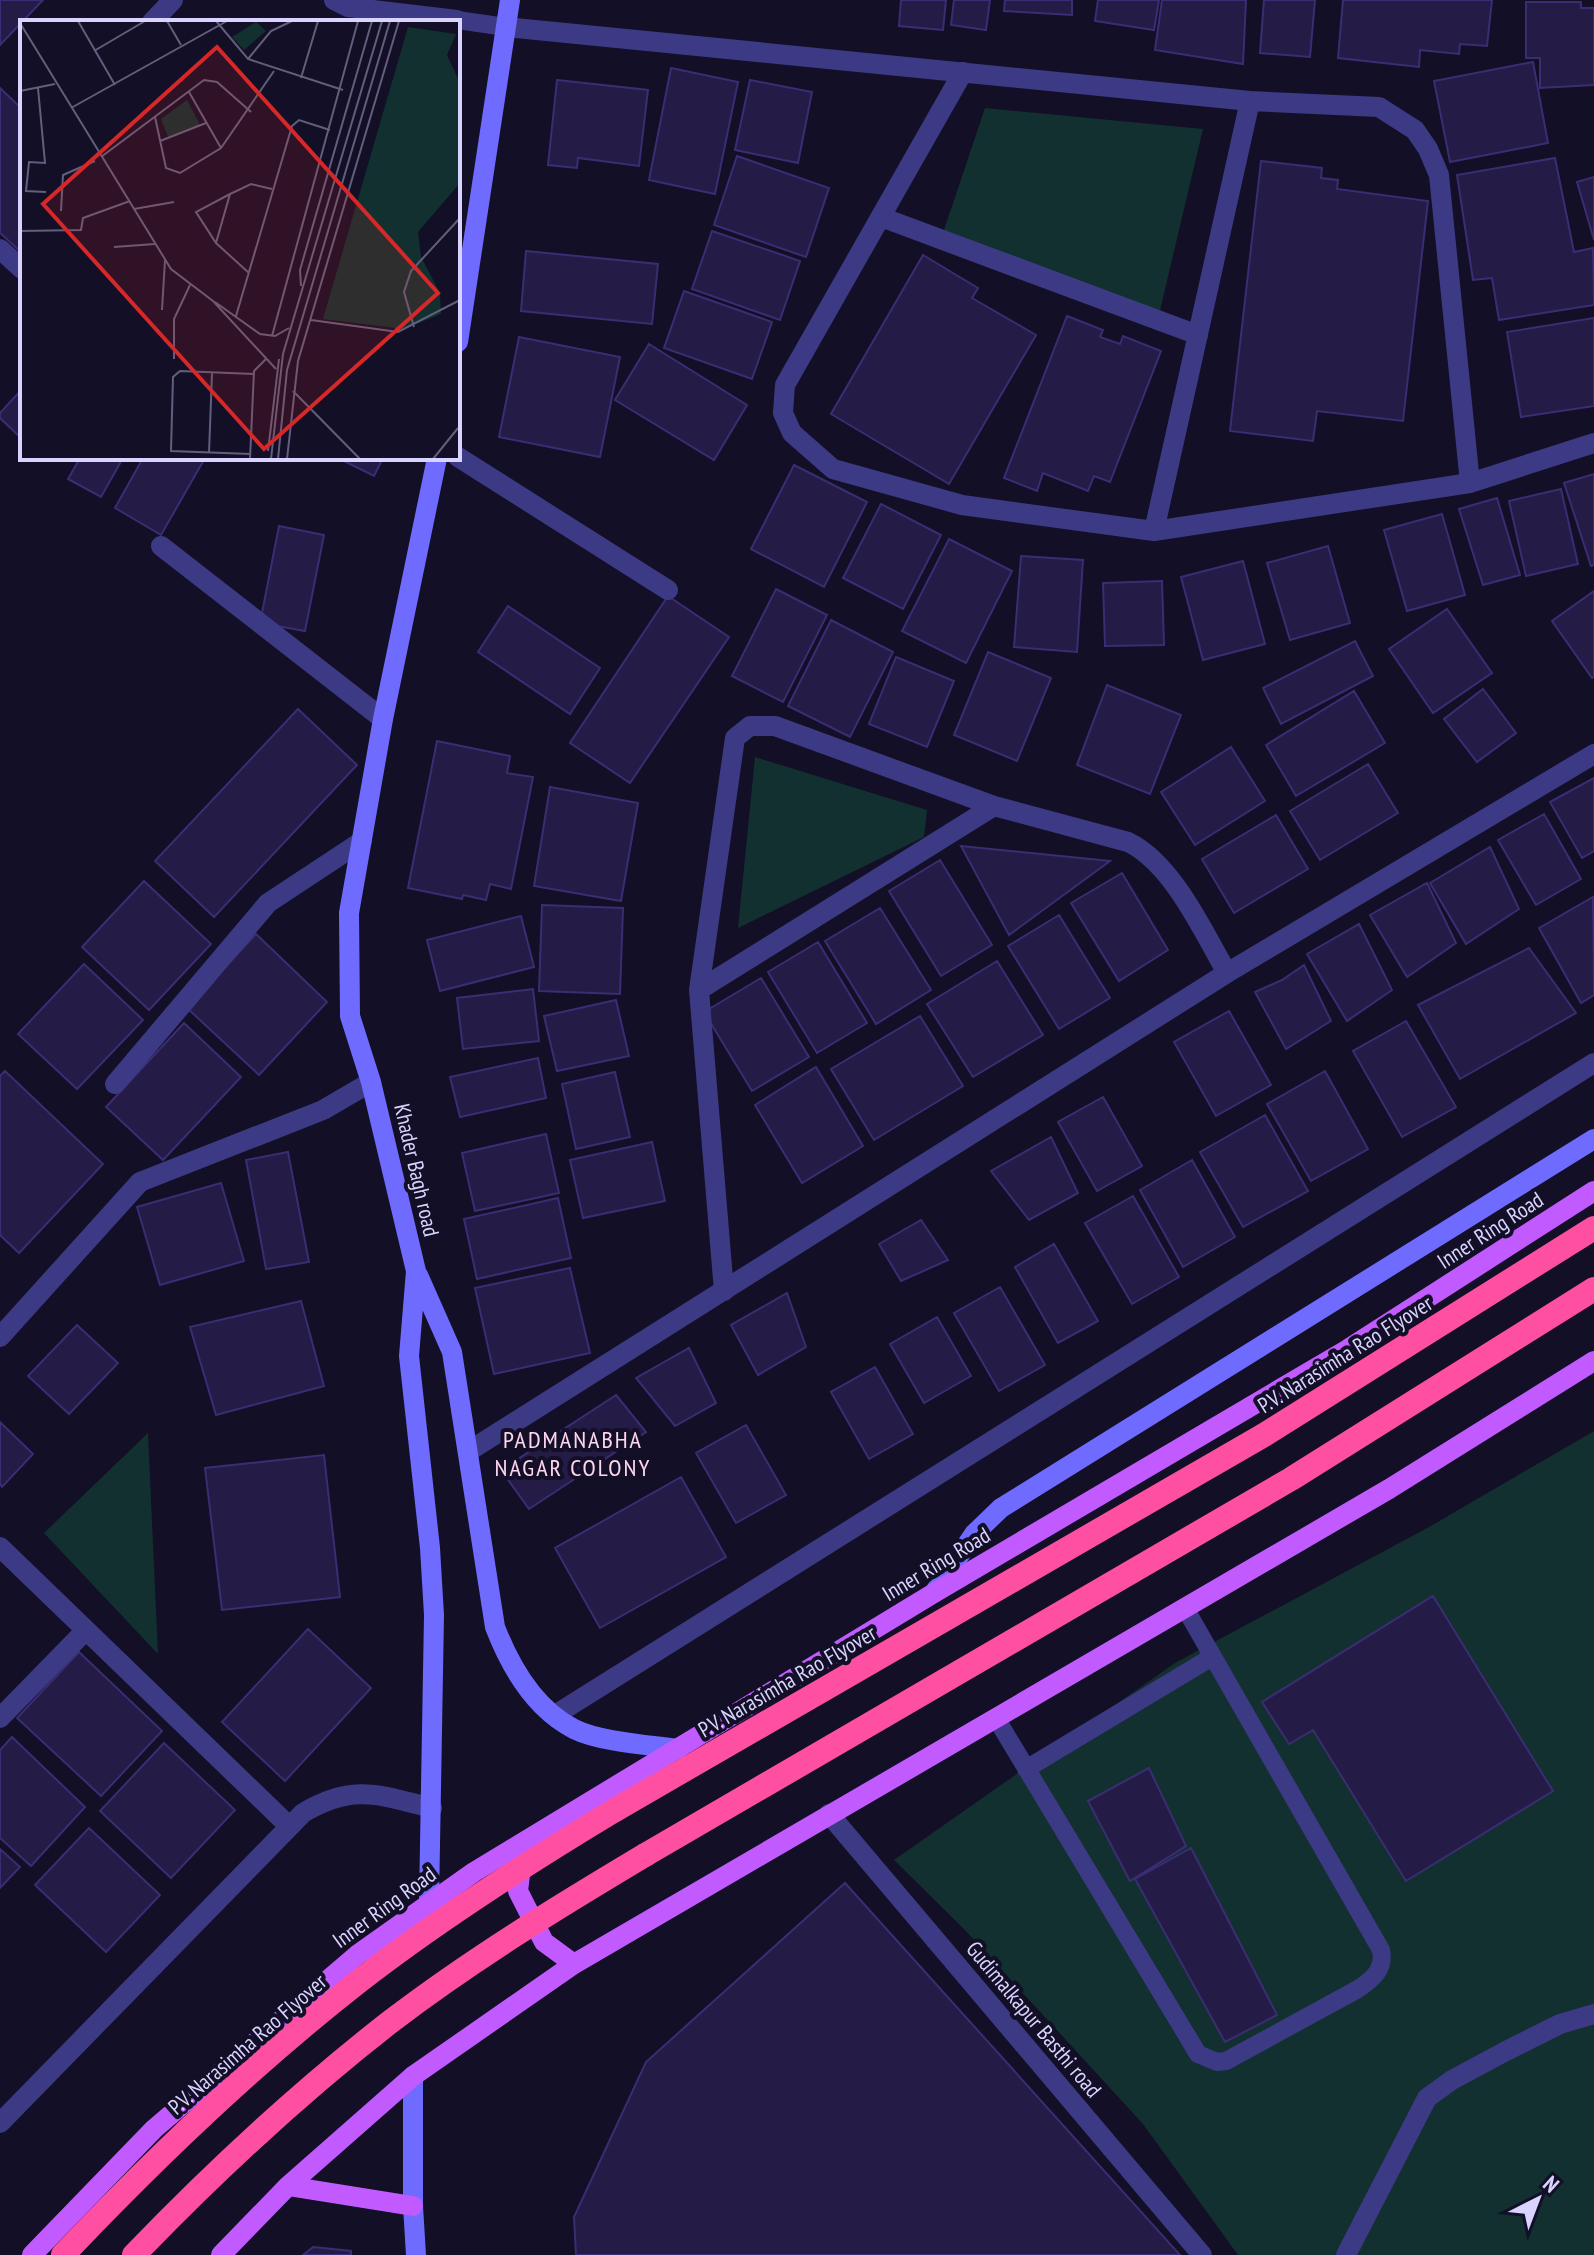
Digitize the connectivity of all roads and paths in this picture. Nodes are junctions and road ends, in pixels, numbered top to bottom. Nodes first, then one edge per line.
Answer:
1 (173, 0) edge
2 (334, 0) edge
3 (510, 0) edge
4 (154, 20) edge
5 (457, 20) edge
6 (460, 20) edge
7 (506, 27) junction
8 (963, 72) junction
9 (1250, 101) junction
10 (881, 217) junction
11 (0, 249) edge
12 (20, 267) edge
13 (460, 329) edge
14 (1198, 335) junction
15 (1594, 443) edge
16 (460, 458) edge
17 (437, 460) edge
18 (1470, 483) junction
19 (1154, 531) junction
20 (161, 546) dead end
21 (668, 590) dead end
22 (383, 719) junction
23 (1594, 754) edge
24 (994, 806) junction
25 (362, 841) junction
26 (1227, 973) junction
27 (699, 990) junction
28 (1594, 1063) edge
29 (371, 1082) junction
30 (115, 1084) dead end
31 (1594, 1139) edge
32 (1594, 1191) edge
33 (1594, 1228) edge
34 (416, 1271) junction
35 (1594, 1289) edge
36 (724, 1291) junction
37 (0, 1337) edge
38 (1594, 1361) edge
39 (469, 1451) junction
40 (0, 1547) edge
41 (934, 1593) junction
42 (1185, 1608) junction
43 (86, 1630) junction
44 (1212, 1657) junction
45 (555, 1715) junction
46 (0, 1718) edge
47 (996, 1718) junction
48 (678, 1749) junction
49 (1026, 1769) junction
50 (432, 1808) junction
51 (829, 1814) junction
52 (289, 1826) junction
53 (524, 1842) junction
54 (429, 1902) junction
55 (574, 1964) junction
56 (1594, 2014) edge
57 (413, 2076) junction
58 (0, 2123) edge
59 (288, 2186) junction
60 (413, 2206) junction
61 (32, 2255) edge
62 (63, 2255) edge
63 (134, 2255) edge
64 (221, 2255) edge
65 (416, 2255) edge
66 (1202, 2255) edge
67 (1346, 2255) edge

1 - 4 street
2 - 5 street
3 - 7 street
6 - 7 lane
7 - 8 street
7 - 13 street
8 - 9 street
8 - 10 street
9 - 14 street
9 - 18 street
10 - 14 street
10 - 19 street
11 - 12 street
14 - 19 street
15 - 18 street
16 - 21 street
17 - 22 street, Khader Bagh road
18 - 19 street
20 - 22 street
22 - 25 street, Khader Bagh road
23 - 26 street
24 - 26 street
24 - 27 street
24 - 27 street
25 - 29 street, Khader Bagh road
25 - 30 street
26 - 36 street
27 - 36 street
28 - 45 street
29 - 34 street, Khader Bagh road
29 - 37 street
31 - 41 street
32 - 41 main road, Inner Ring Road
33 - 62 highway, P.V. Narasimha Rao Flyover, bridge
34 - 39 street
34 - 50 street, Khader Bagh road
35 - 63 highway, bridge
36 - 39 street
38 - 42 main road
39 - 45 street
40 - 43 street
41 - 48 main road, Inner Ring Road
42 - 44 lane
42 - 47 main road
43 - 46 street
43 - 52 street
44 - 49 lane
44 - 49 lane
45 - 48 street
47 - 49 lane
47 - 51 main road
48 - 53 main road, Inner Ring Road
50 - 52 street
50 - 54 street, Khader Bagh road
51 - 55 main road
51 - 66 street, Gudimalkapur Basthi road
52 - 58 street
53 - 54 main road, Inner Ring Road
53 - 55 main road
54 - 61 main road, Inner Ring Road
55 - 57 main road
56 - 67 street
57 - 59 main road
57 - 60 street
59 - 60 main road
59 - 64 main road
60 - 65 street

